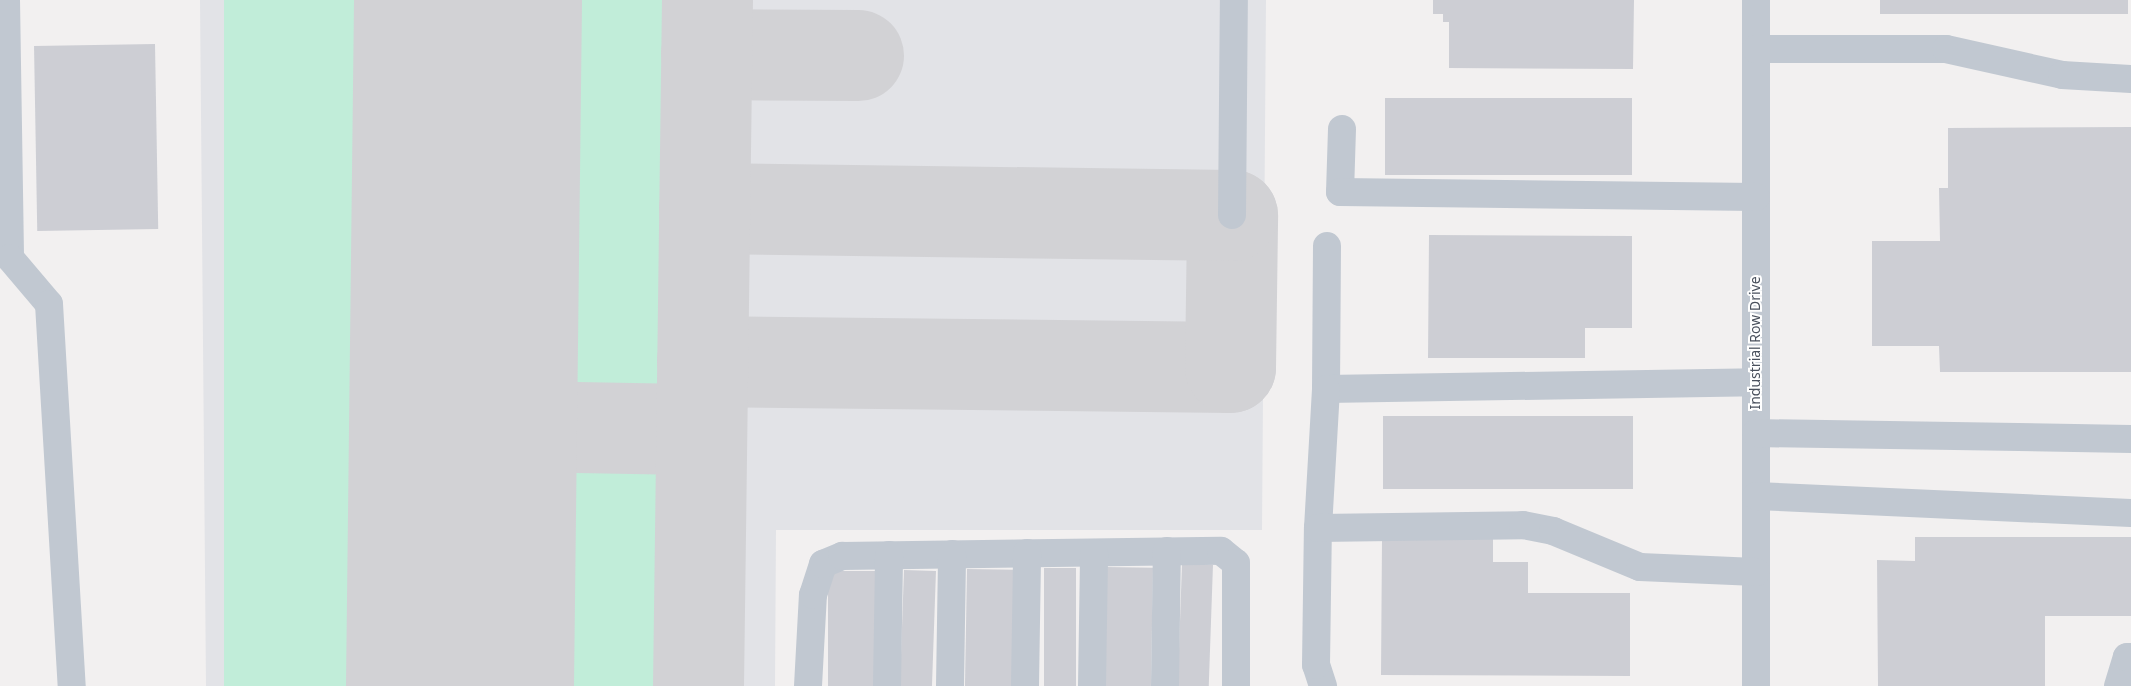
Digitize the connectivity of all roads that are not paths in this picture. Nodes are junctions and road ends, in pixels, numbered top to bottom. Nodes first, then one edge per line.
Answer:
1 (6, 0) edge
2 (1234, 0) edge
3 (1756, 0) edge
4 (1756, 49) junction
5 (2131, 79) edge
6 (1342, 129) dead end
7 (1756, 197) junction
8 (1232, 215) dead end
9 (1327, 246) dead end
10 (1755, 382) junction
11 (1326, 389) junction
12 (1756, 433) junction
13 (2131, 438) edge
14 (1756, 496) junction
15 (2131, 513) edge
16 (1318, 528) junction
17 (1168, 551) junction
18 (1026, 553) junction
19 (1094, 553) junction
20 (952, 554) junction
21 (889, 555) junction
22 (1756, 572) junction
23 (2131, 657) edge
24 (72, 686) edge
25 (808, 686) edge
26 (887, 686) edge
27 (950, 686) edge
28 (1025, 686) edge
29 (1092, 686) edge
30 (1165, 686) edge
31 (1236, 686) edge
32 (1323, 686) edge
33 (1756, 686) edge
34 (2118, 686) edge

1 - 24 street
2 - 8 street
3 - 4 street, Industrial Row Drive
4 - 5 street
4 - 7 street, Industrial Row Drive
6 - 7 street
7 - 10 street, Industrial Row Drive
9 - 11 street
10 - 11 street
10 - 12 street, Industrial Row Drive
11 - 16 street
12 - 13 street
12 - 14 street, Industrial Row Drive
14 - 15 street
14 - 22 street, Industrial Row Drive
16 - 22 street
16 - 32 street
17 - 19 street
17 - 30 street
17 - 31 street
18 - 19 street
18 - 20 street
18 - 28 street
19 - 29 street
20 - 21 street
20 - 27 street
21 - 25 street
21 - 26 street
22 - 33 street, Industrial Row Drive
23 - 34 street

